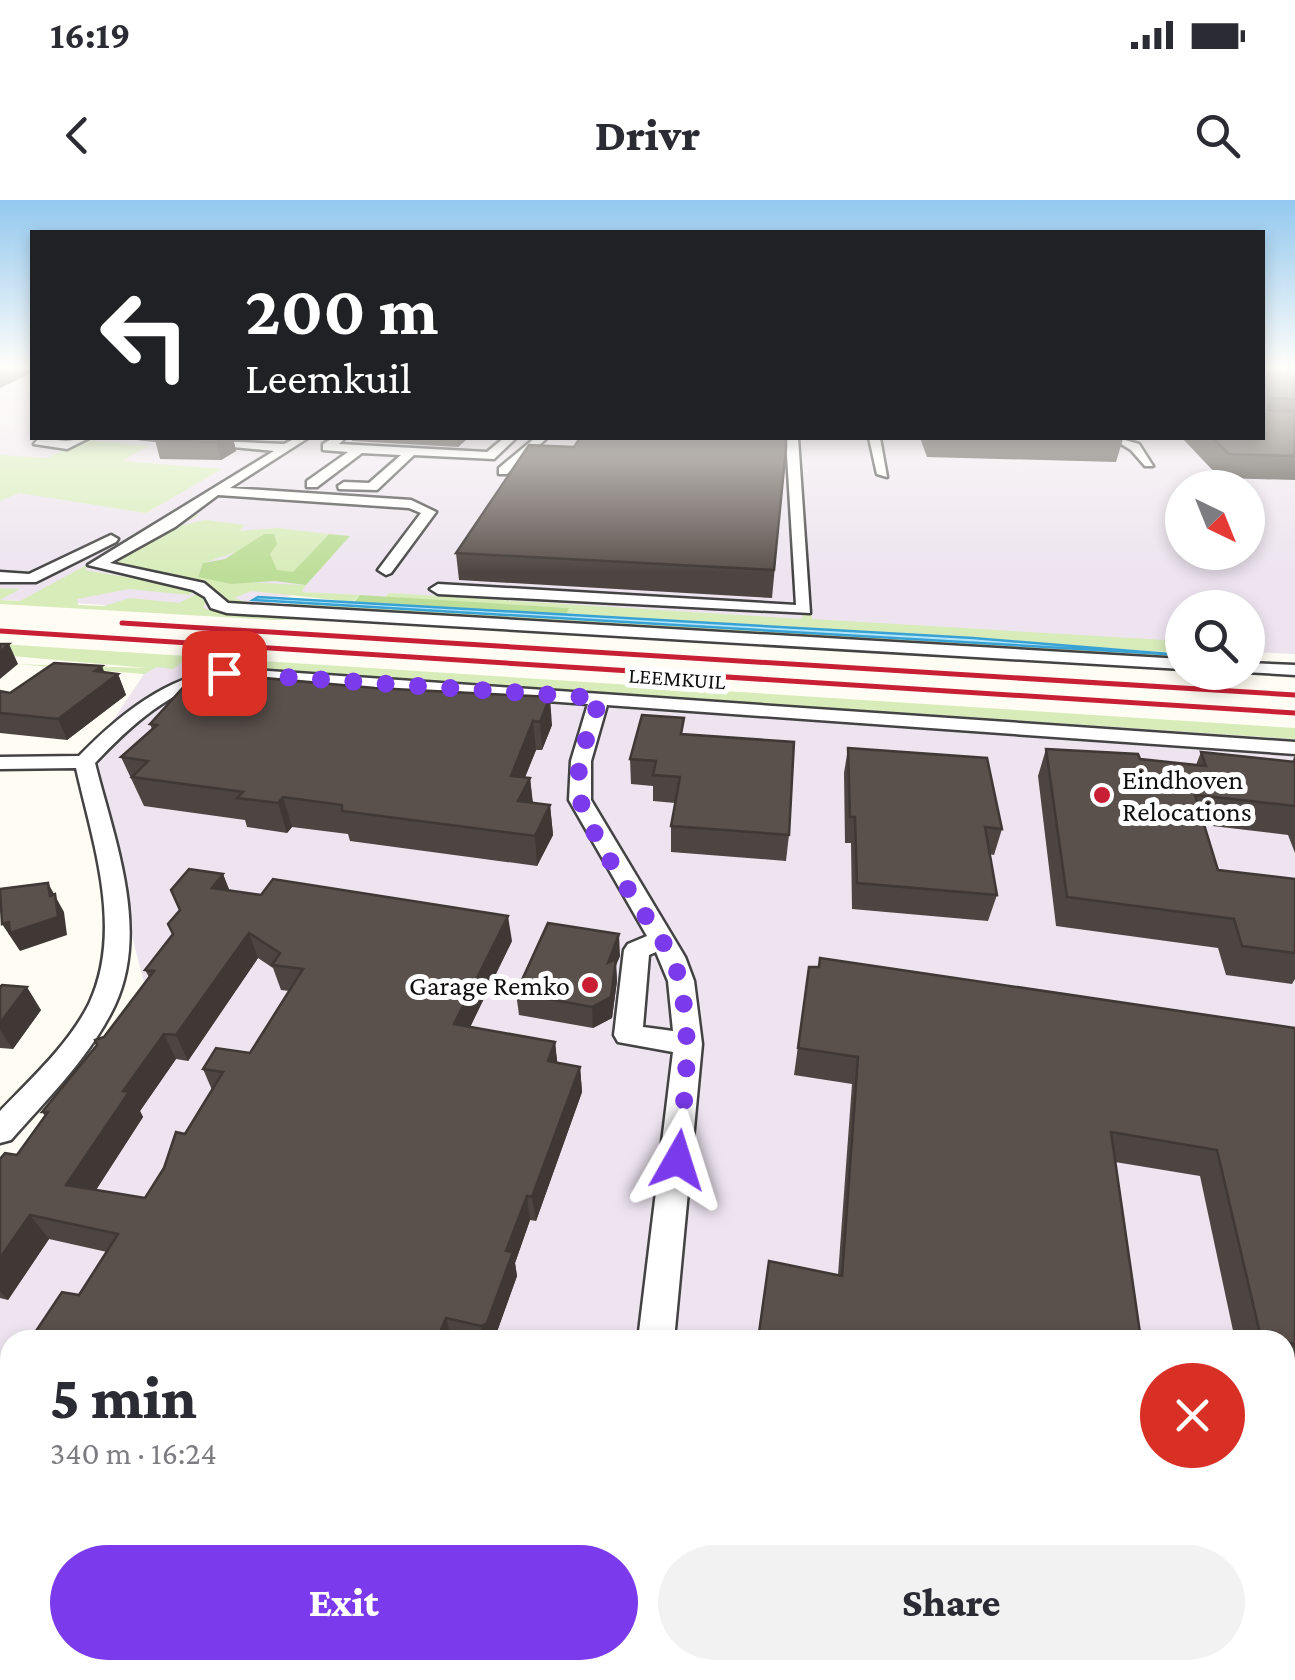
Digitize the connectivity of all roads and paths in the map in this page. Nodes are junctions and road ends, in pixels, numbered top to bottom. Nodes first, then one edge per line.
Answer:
1 (43, 440) edge
2 (79, 440) edge
3 (170, 440) edge
4 (267, 440) edge
5 (300, 440) edge
6 (336, 440) edge
7 (508, 440) edge
8 (539, 440) edge
9 (792, 440) edge
10 (874, 440) edge
11 (1123, 440) edge
12 (256, 447) junction
13 (287, 448) junction
14 (358, 450) junction
15 (410, 453) junction
16 (1150, 458) dead end
17 (503, 471) dead end
18 (883, 474) dead end
19 (237, 479) junction
20 (312, 484) junction
21 (216, 491) junction
22 (189, 506) junction
23 (386, 570) dead end
24 (0, 578) edge
25 (438, 589) dead end
26 (1165, 663) edge
27 (1265, 669) edge
28 (1295, 670) edge
29 (600, 698) junction
30 (1295, 748) edge
31 (85, 762) junction
32 (0, 763) edge
33 (662, 940) junction
34 (688, 1044) junction
35 (0, 1130) edge
36 (657, 1330) edge

1 - 2 street
3 - 12 street
4 - 12 street
5 - 13 street
6 - 14 street
7 - 15 street
8 - 17 street
9 - 25 street
10 - 18 street
11 - 16 street
12 - 13 street
13 - 19 street
14 - 15 street
14 - 20 street
15 - 20 street
19 - 20 street
19 - 21 street
21 - 22 street
21 - 23 street
22 - 24 street
22 - 26 street
27 - 28 street
29 - 30 street, LEEMKUIL
29 - 31 street, LEEMKUIL
29 - 33 street
31 - 32 street
31 - 35 street
33 - 34 street
33 - 34 street
34 - 36 street

